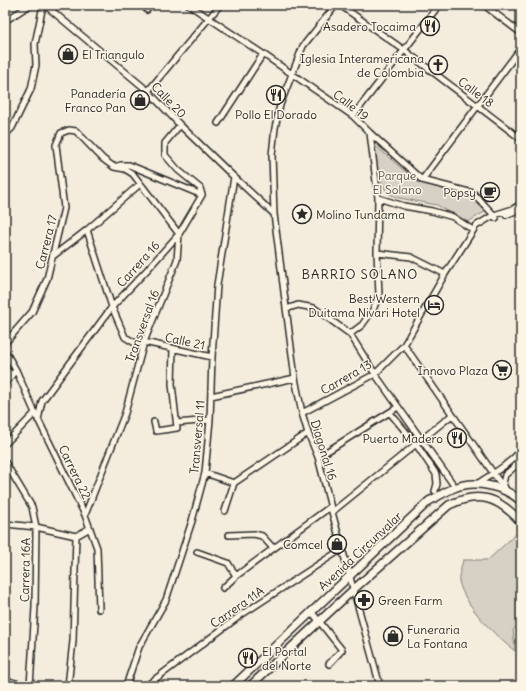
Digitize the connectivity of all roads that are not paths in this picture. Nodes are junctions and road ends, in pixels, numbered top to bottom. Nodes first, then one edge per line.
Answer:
1 (30, 5) edge
2 (44, 5) edge
3 (143, 5) edge
4 (189, 5) edge
5 (220, 5) edge
6 (336, 5) edge
7 (340, 5) edge
8 (440, 5) edge
9 (484, 5) edge
10 (147, 10) dead end
11 (208, 19) junction
12 (5, 20) edge
13 (521, 33) edge
14 (521, 48) edge
15 (404, 50) junction
16 (263, 54) junction
17 (292, 74) junction
18 (148, 91) junction
19 (478, 106) junction
20 (353, 116) junction
21 (218, 123) dead end
22 (180, 125) junction
23 (370, 133) junction
24 (5, 135) edge
25 (521, 139) edge
26 (114, 167) junction
27 (234, 178) junction
28 (422, 180) junction
29 (140, 184) junction
30 (202, 196) junction
31 (378, 198) junction
32 (521, 204) edge
33 (521, 209) edge
34 (274, 214) junction
35 (495, 217) junction
36 (87, 230) junction
37 (473, 230) junction
38 (179, 234) junction
39 (377, 253) junction
40 (53, 256) junction
41 (445, 274) junction
42 (112, 307) junction
43 (286, 309) junction
44 (350, 334) junction
45 (144, 342) junction
46 (5, 343) edge
47 (404, 345) junction
48 (173, 348) junction
49 (5, 351) edge
50 (212, 357) junction
51 (5, 369) edge
52 (16, 370) junction
53 (375, 374) junction
54 (12, 375) junction
55 (295, 378) junction
56 (5, 384) edge
57 (211, 396) junction
58 (398, 407) junction
59 (35, 413) junction
60 (302, 413) junction
61 (390, 413) junction
62 (452, 415) junction
63 (38, 420) junction
64 (210, 420) junction
65 (154, 422) dead end
66 (177, 423) junction
67 (308, 433) junction
68 (422, 440) junction
69 (5, 444) edge
70 (416, 444) junction
71 (521, 451) edge
72 (318, 458) junction
73 (521, 461) edge
74 (5, 462) edge
75 (205, 473) junction
76 (493, 473) junction
77 (234, 483) junction
78 (477, 484) junction
79 (455, 487) junction
80 (506, 490) junction
81 (435, 491) dead end
82 (521, 501) edge
83 (331, 509) junction
84 (225, 511) dead end
85 (85, 515) junction
86 (521, 522) edge
87 (5, 524) edge
88 (36, 527) junction
89 (90, 528) junction
90 (229, 535) dead end
91 (76, 536) junction
92 (273, 548) junction
93 (342, 549) junction
94 (197, 552) dead end
95 (350, 575) junction
96 (236, 576) junction
97 (222, 588) dead end
98 (354, 589) junction
99 (100, 609) dead end
100 (311, 611) junction
101 (319, 621) junction
102 (329, 664) dead end
103 (5, 680) edge
104 (28, 686) edge
105 (68, 686) edge
106 (126, 686) edge
107 (146, 686) edge
108 (233, 686) edge
109 (250, 686) edge
110 (380, 686) edge

1 - 12 street
2 - 18 street, Calle 20
2 - 24 street
3 - 10 street
4 - 11 street, Calle 19
5 - 11 street
6 - 17 street
7 - 15 street, Calle 18
8 - 15 street
9 - 13 street
11 - 16 street, Calle 19
11 - 18 street
14 - 19 street
15 - 19 street, Calle 18
15 - 20 street
16 - 17 street, Calle 19
16 - 21 street
17 - 20 street, Calle 19
17 - 34 street
18 - 22 street, Calle 20
19 - 25 street, Calle 18
19 - 28 street
20 - 23 street, Calle 19
22 - 27 street, Calle 20
22 - 30 street
23 - 28 street, Calle 19
23 - 31 street
26 - 29 street
26 - 30 street
26 - 40 street, Carrera 17
27 - 34 street, Calle 20
27 - 50 street, Transversal 11
28 - 35 street, Calle 19
29 - 36 street
29 - 38 street
30 - 38 street, Carrera 16
31 - 37 street
31 - 39 street
32 - 35 street, Carrera 13
33 - 35 street, Carrera 13
34 - 43 street, Diagonal 16
35 - 37 street, Carrera 13
36 - 40 street
36 - 42 street, Calle 21
37 - 41 street, Carrera 13
38 - 42 street, Carrera 16
38 - 45 street, Transversal 16
39 - 41 street
39 - 44 street
40 - 46 street, Carrera 17
41 - 47 street, Carrera 13
42 - 45 street, Calle 21
42 - 63 street, Carrera 16
43 - 44 street
43 - 55 street, Diagonal 16
44 - 53 street
45 - 48 street, Calle 21
45 - 85 street, Transversal 16
47 - 53 street, Carrera 13
47 - 62 street
48 - 50 street, Calle 21
48 - 66 street
49 - 52 street, Carrera 22
50 - 57 street, Transversal 11
51 - 54 street
52 - 54 street
52 - 59 street, Carrera 22
53 - 58 street
53 - 60 street, Carrera 13
54 - 56 street
55 - 57 street
55 - 60 street, Diagonal 16
57 - 64 street, Transversal 11
58 - 61 street
58 - 68 street
59 - 63 street, Carrera 22
59 - 69 street
60 - 67 street, Diagonal 16
61 - 70 street
61 - 72 street
62 - 68 street
62 - 76 street
63 - 85 street, Carrera 22
64 - 66 street
64 - 75 street, Transversal 11
65 - 66 street
67 - 72 street, Diagonal 16
67 - 77 street
68 - 70 street
68 - 79 street
70 - 81 street
70 - 83 street
71 - 76 street
72 - 83 street, Diagonal 16
73 - 80 street
74 - 88 street, Carrera 16A
75 - 77 street
75 - 106 street, Transversal 11
76 - 78 street
76 - 80 street
77 - 84 street
78 - 79 main road, Avenida Circunvalar
78 - 80 main road, Avenida Circunvalar
79 - 95 main road, Avenida Circunvalar
80 - 82 main road, Avenida Circunvalar
83 - 92 street
83 - 93 street, Diagonal 16
85 - 89 street, Carrera 22
86 - 98 main road, Avenida Circunvalar
87 - 88 street
88 - 91 street
88 - 104 street, Carrera 16A
89 - 91 street
89 - 99 street, Carrera 22
90 - 92 street
91 - 105 street
92 - 96 street
93 - 95 street, Diagonal 16
93 - 107 street, Carrera 11A
94 - 96 street
95 - 98 street, Diagonal 16
95 - 100 main road, Avenida Circunvalar
96 - 97 street
98 - 101 main road, Avenida Circunvalar
98 - 110 street, Diagonal 16
100 - 101 street
100 - 108 main road, Avenida Circunvalar
101 - 102 street
101 - 109 main road, Avenida Circunvalar
103 - 104 street

